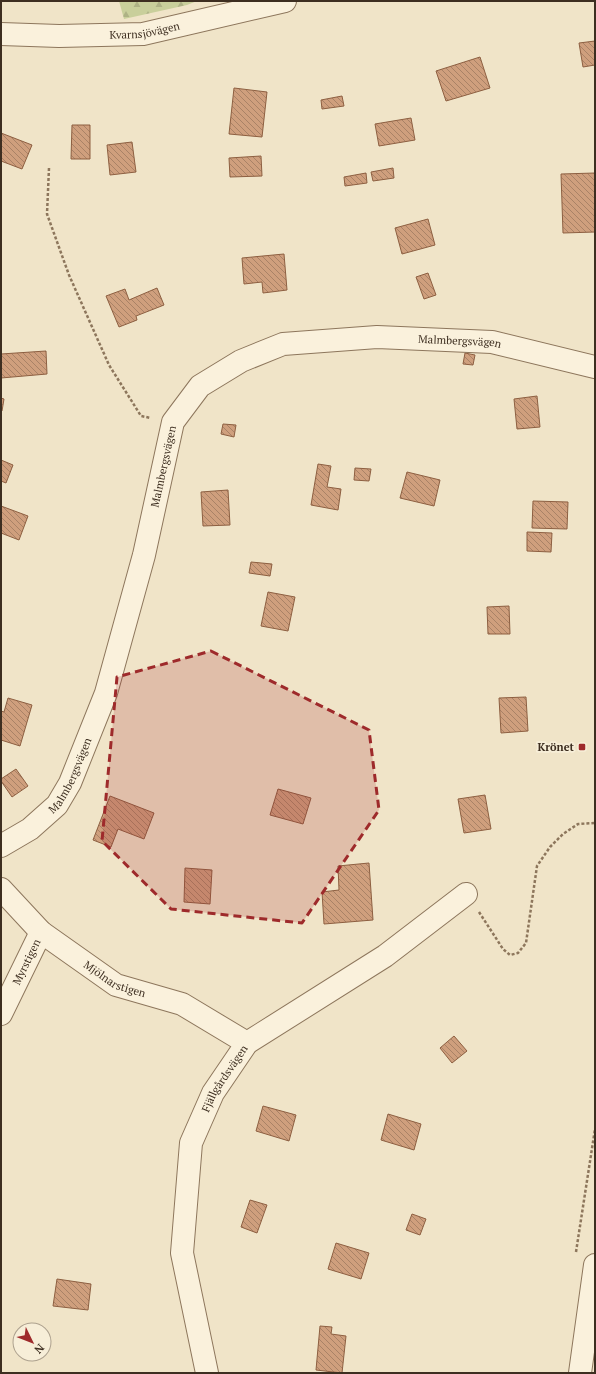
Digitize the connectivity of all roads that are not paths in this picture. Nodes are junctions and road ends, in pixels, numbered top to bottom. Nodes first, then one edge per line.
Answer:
1 (285, 1) edge
2 (1, 34) edge
3 (595, 367) edge
4 (1, 846) edge
5 (1, 888) edge
6 (466, 894) road end
7 (41, 932) junction
8 (1, 1014) edge
9 (247, 1044) junction
10 (595, 1265) edge
11 (207, 1373) edge
12 (580, 1373) edge

1 - 2 street, Kvarnsjövägen
3 - 4 street, Malmbergsvägen
5 - 7 street, Mjölnarstigen
6 - 9 street, Fjällgårdsvägen
7 - 8 street, Myrstigen
7 - 9 street, Mjölnarstigen
9 - 11 street, Fjällgårdsvägen
10 - 12 street

